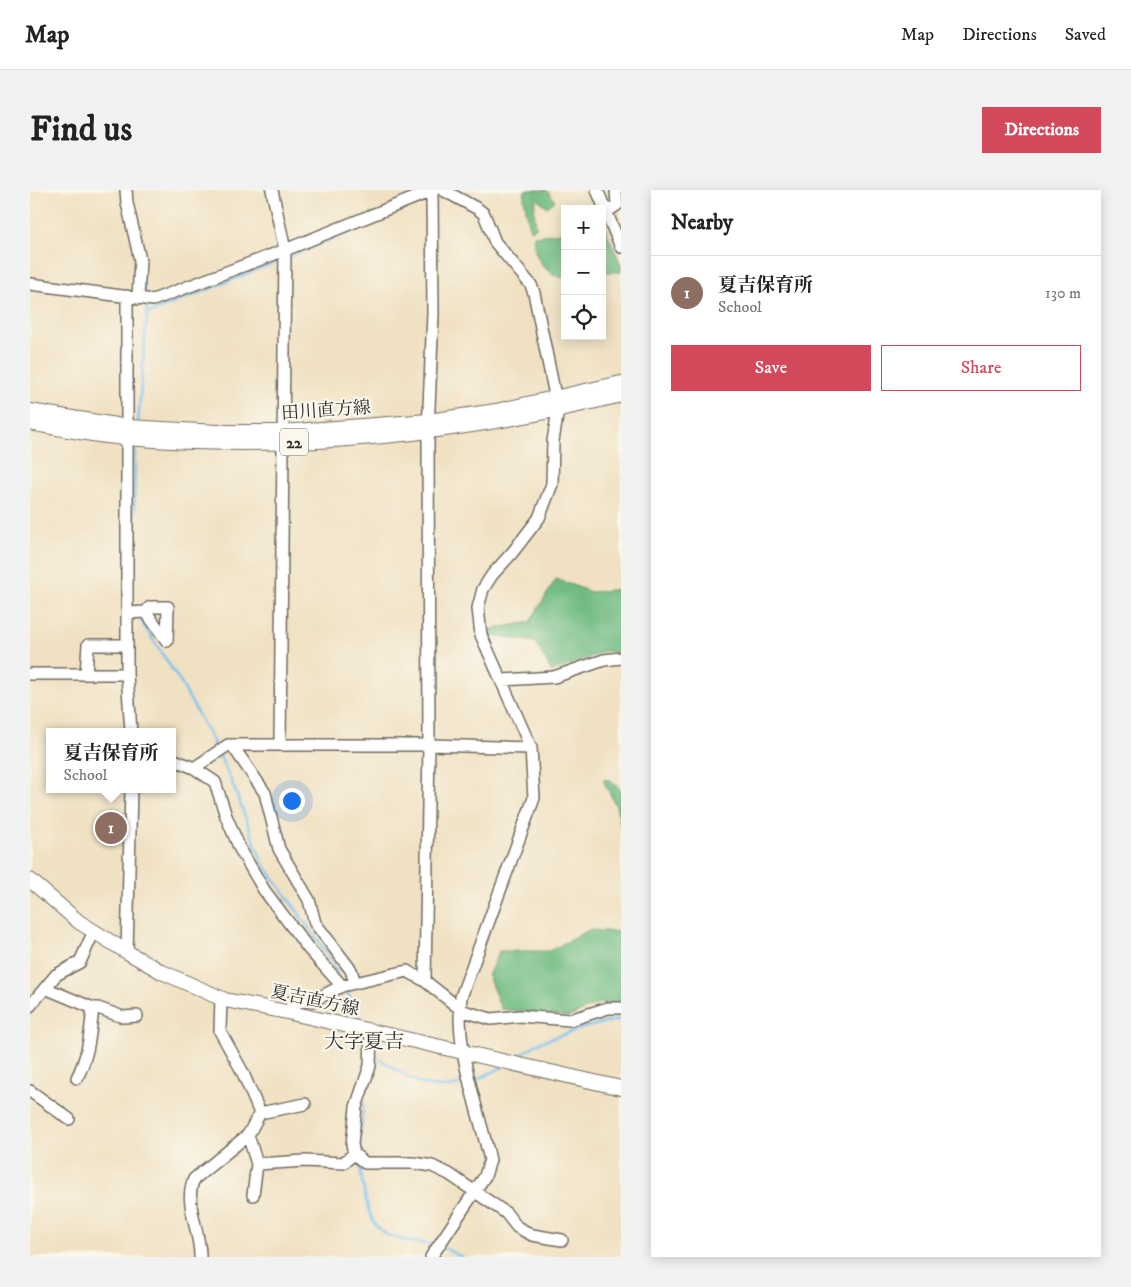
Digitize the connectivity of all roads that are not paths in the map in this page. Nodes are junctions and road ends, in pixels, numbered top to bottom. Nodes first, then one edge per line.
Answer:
1 (126, 190) edge
2 (272, 190) edge
3 (436, 190) edge
4 (596, 190) edge
5 (616, 190) edge
6 (602, 205) edge
7 (606, 211) edge
8 (606, 214) edge
9 (621, 246) edge
10 (285, 250) junction
11 (30, 284) edge
12 (133, 297) junction
13 (621, 383) edge
14 (621, 395) edge
15 (557, 404) junction
16 (30, 411) edge
17 (30, 423) edge
18 (429, 426) junction
19 (127, 433) junction
20 (282, 437) junction
21 (146, 612) dead end
22 (127, 613) junction
23 (127, 645) junction
24 (621, 658) edge
25 (30, 674) edge
26 (86, 674) junction
27 (128, 674) junction
28 (502, 680) junction
29 (131, 728) edge
30 (280, 744) junction
31 (232, 745) junction
32 (429, 746) junction
33 (531, 748) junction
34 (176, 761) edge
35 (194, 768) junction
36 (131, 793) edge
37 (30, 880) edge
38 (94, 931) junction
39 (127, 952) junction
40 (425, 981) junction
41 (355, 983) junction
42 (342, 986) junction
43 (44, 988) junction
44 (221, 998) junction
45 (291, 1002) dead end
46 (31, 1003) edge
47 (92, 1008) junction
48 (621, 1008) edge
49 (459, 1009) junction
50 (137, 1016) dead end
51 (371, 1032) junction
52 (462, 1052) junction
53 (77, 1078) dead end
54 (621, 1088) edge
55 (30, 1091) edge
56 (305, 1104) dead end
57 (260, 1113) junction
58 (69, 1119) dead end
59 (248, 1135) junction
60 (354, 1154) junction
61 (257, 1164) junction
62 (475, 1192) junction
63 (253, 1195) dead end
64 (562, 1240) dead end
65 (200, 1257) edge
66 (431, 1257) edge

1 - 12 street
2 - 10 street
3 - 10 street
3 - 15 street
3 - 18 street
4 - 6 street
5 - 7 street
8 - 9 street
10 - 12 street
10 - 20 street
11 - 12 street
12 - 19 street
13 - 15 main road, 田川直方線 / 22
14 - 15 main road, 田川直方線 / 22
15 - 18 main road, 田川直方線 / 22
15 - 28 street
16 - 19 main road, 田川直方線 / 22
17 - 19 main road, 田川直方線 / 22
18 - 20 main road, 田川直方線 / 22
18 - 32 street
19 - 20 main road, 田川直方線 / 22
19 - 22 street
20 - 30 street
21 - 22 street
22 - 23 street
23 - 26 street
23 - 27 street
24 - 28 street
25 - 26 street
26 - 27 street
27 - 29 street
28 - 33 street
30 - 31 street
30 - 32 street
31 - 35 street
31 - 41 street
32 - 33 street
32 - 40 street
33 - 49 street
34 - 35 street
35 - 42 street
36 - 39 street
37 - 38 main road, 夏吉直方線
38 - 39 main road, 夏吉直方線
38 - 43 street
39 - 44 main road, 夏吉直方線
40 - 41 street
40 - 49 street
41 - 42 street
42 - 45 street
43 - 46 street
43 - 47 street
44 - 51 main road, 夏吉直方線
44 - 57 street
47 - 50 street
47 - 53 street
48 - 49 street
49 - 52 street
51 - 52 main road, 夏吉直方線
51 - 60 street
52 - 54 main road, 夏吉直方線
52 - 62 street
55 - 58 street
56 - 57 street
57 - 59 street
59 - 61 street
59 - 65 street
60 - 61 street
60 - 62 street
61 - 63 street
62 - 64 street
62 - 66 street

